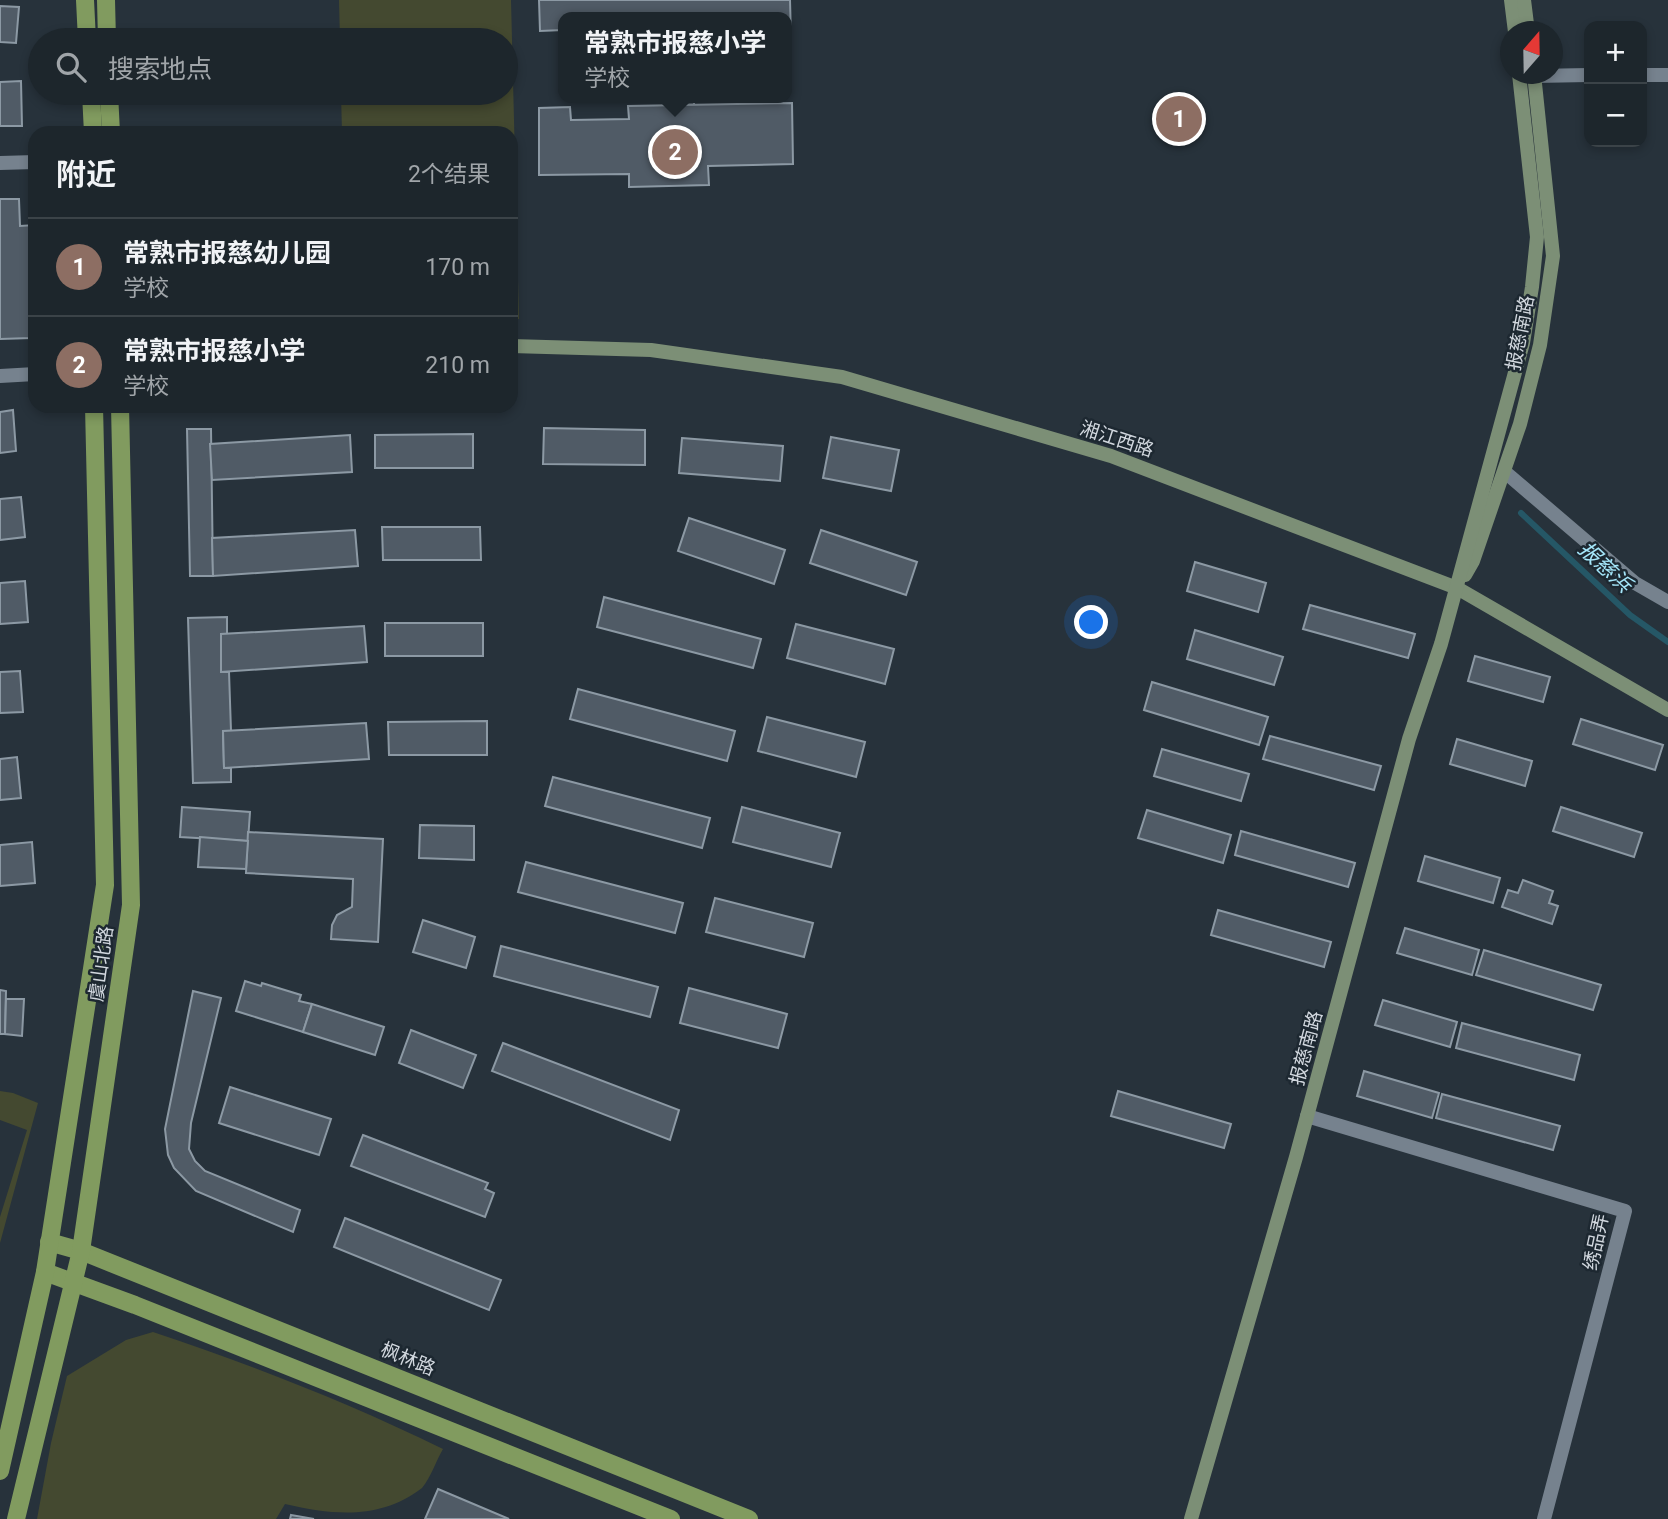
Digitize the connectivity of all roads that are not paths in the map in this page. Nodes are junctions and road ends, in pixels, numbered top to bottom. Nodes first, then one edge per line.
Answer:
1 (85, 0) edge
2 (106, 0) edge
3 (1511, 0) edge
4 (1524, 0) edge
5 (1514, 21) edge
6 (1527, 21) edge
7 (86, 28) edge
8 (107, 28) edge
9 (1563, 75) edge
10 (1584, 75) edge
11 (1647, 75) edge
12 (1668, 75) edge
13 (1529, 84) edge
14 (1530, 84) edge
15 (92, 105) edge
16 (110, 105) edge
17 (93, 126) edge
18 (111, 126) edge
19 (28, 162) edge
20 (0, 163) edge
21 (518, 346) edge
22 (28, 374) edge
23 (0, 376) edge
24 (94, 413) edge
25 (120, 413) edge
26 (1505, 472) junction
27 (1457, 588) junction
28 (1668, 602) edge
29 (1668, 710) edge
30 (1307, 1116) junction
31 (49, 1242) junction
32 (81, 1251) junction
33 (45, 1272) junction
34 (73, 1283) junction
35 (0, 1471) edge
36 (16, 1519) edge
37 (671, 1519) edge
38 (749, 1519) edge
39 (1191, 1519) edge
40 (1545, 1519) edge

1 - 7 main road
2 - 8 main road
3 - 5 street
4 - 6 street
9 - 10 street
11 - 12 street
13 - 27 street, 报慈南路
14 - 26 street, 报慈南路
15 - 17 main road
16 - 18 main road
19 - 20 street
21 - 27 street, 湘江西路
22 - 23 street
24 - 31 main road, 虞山北路
25 - 32 main road, 虞山北路
26 - 27 street, 报慈南路
26 - 28 street
27 - 29 street, 湘江西路
27 - 30 street, 报慈南路
30 - 39 street, 报慈南路
30 - 40 street, 绣品弄
31 - 32 main road, 枫林路
31 - 33 main road, 虞山北路
32 - 34 main road, 虞山北路
32 - 38 main road, 枫林路
33 - 34 main road
33 - 35 main road, 虞山北路
34 - 36 main road, 虞山北路
34 - 37 main road

